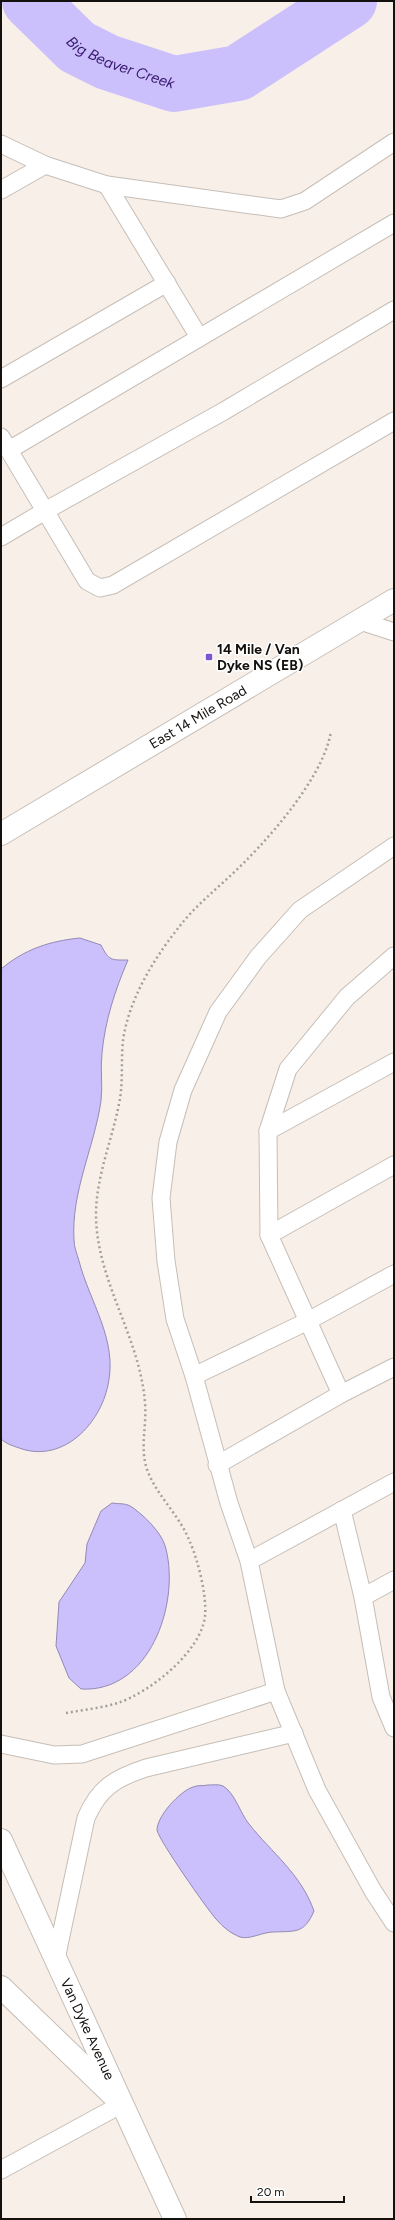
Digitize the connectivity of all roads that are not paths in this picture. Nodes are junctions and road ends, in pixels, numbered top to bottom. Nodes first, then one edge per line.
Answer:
1 (394, 142) edge
2 (1, 144) edge
3 (45, 165) junction
4 (107, 185) junction
5 (1, 190) edge
6 (394, 223) edge
7 (167, 283) junction
8 (394, 310) edge
9 (199, 336) junction
10 (1, 379) edge
11 (394, 421) edge
12 (5, 443) edge
13 (45, 511) junction
14 (1, 537) edge
15 (394, 600) edge
16 (360, 621) junction
17 (394, 632) edge
18 (1, 834) edge
19 (394, 846) edge
20 (394, 956) edge
21 (394, 1062) edge
22 (268, 1131) junction
23 (394, 1165) edge
24 (268, 1235) junction
25 (394, 1274) edge
26 (308, 1322) junction
27 (394, 1367) edge
28 (194, 1376) junction
29 (341, 1394) junction
30 (218, 1465) junction
31 (394, 1482) edge
32 (342, 1510) junction
33 (249, 1561) junction
34 (394, 1580) edge
35 (363, 1597) junction
36 (276, 1691) junction
37 (388, 1694) edge
38 (394, 1728) edge
39 (294, 1733) junction
40 (1, 1744) edge
41 (1, 1840) edge
42 (1, 1875) edge
43 (389, 1904) edge
44 (32, 1907) junction
45 (394, 1923) edge
46 (56, 1959) junction
47 (1, 1987) edge
48 (122, 2104) junction
49 (1, 2170) edge
50 (175, 2219) edge

1 - 4 lane
2 - 3 lane
3 - 4 lane
3 - 5 lane
4 - 7 lane
6 - 9 lane
7 - 9 lane
7 - 10 lane
8 - 13 lane
9 - 12 lane
11 - 13 lane
12 - 13 lane
13 - 14 lane
15 - 16 main road, East 14 Mile Road
16 - 17 lane
16 - 18 main road, East 14 Mile Road
19 - 28 lane
20 - 22 lane
21 - 22 lane
22 - 24 lane
23 - 24 lane
24 - 26 lane
25 - 26 lane
26 - 28 lane
26 - 29 lane
27 - 29 lane
28 - 30 lane
29 - 30 lane
30 - 33 lane
31 - 32 lane
32 - 33 lane
32 - 35 lane
33 - 36 lane
34 - 35 lane
35 - 37 lane
36 - 39 lane
36 - 40 lane
37 - 38 lane
39 - 43 lane
39 - 46 lane
41 - 44 main road, Van Dyke Avenue
42 - 44 main road
43 - 45 lane
44 - 46 main road, Van Dyke Avenue
46 - 48 main road, Van Dyke Avenue
47 - 48 main road
48 - 49 lane
48 - 50 main road, Van Dyke Avenue

